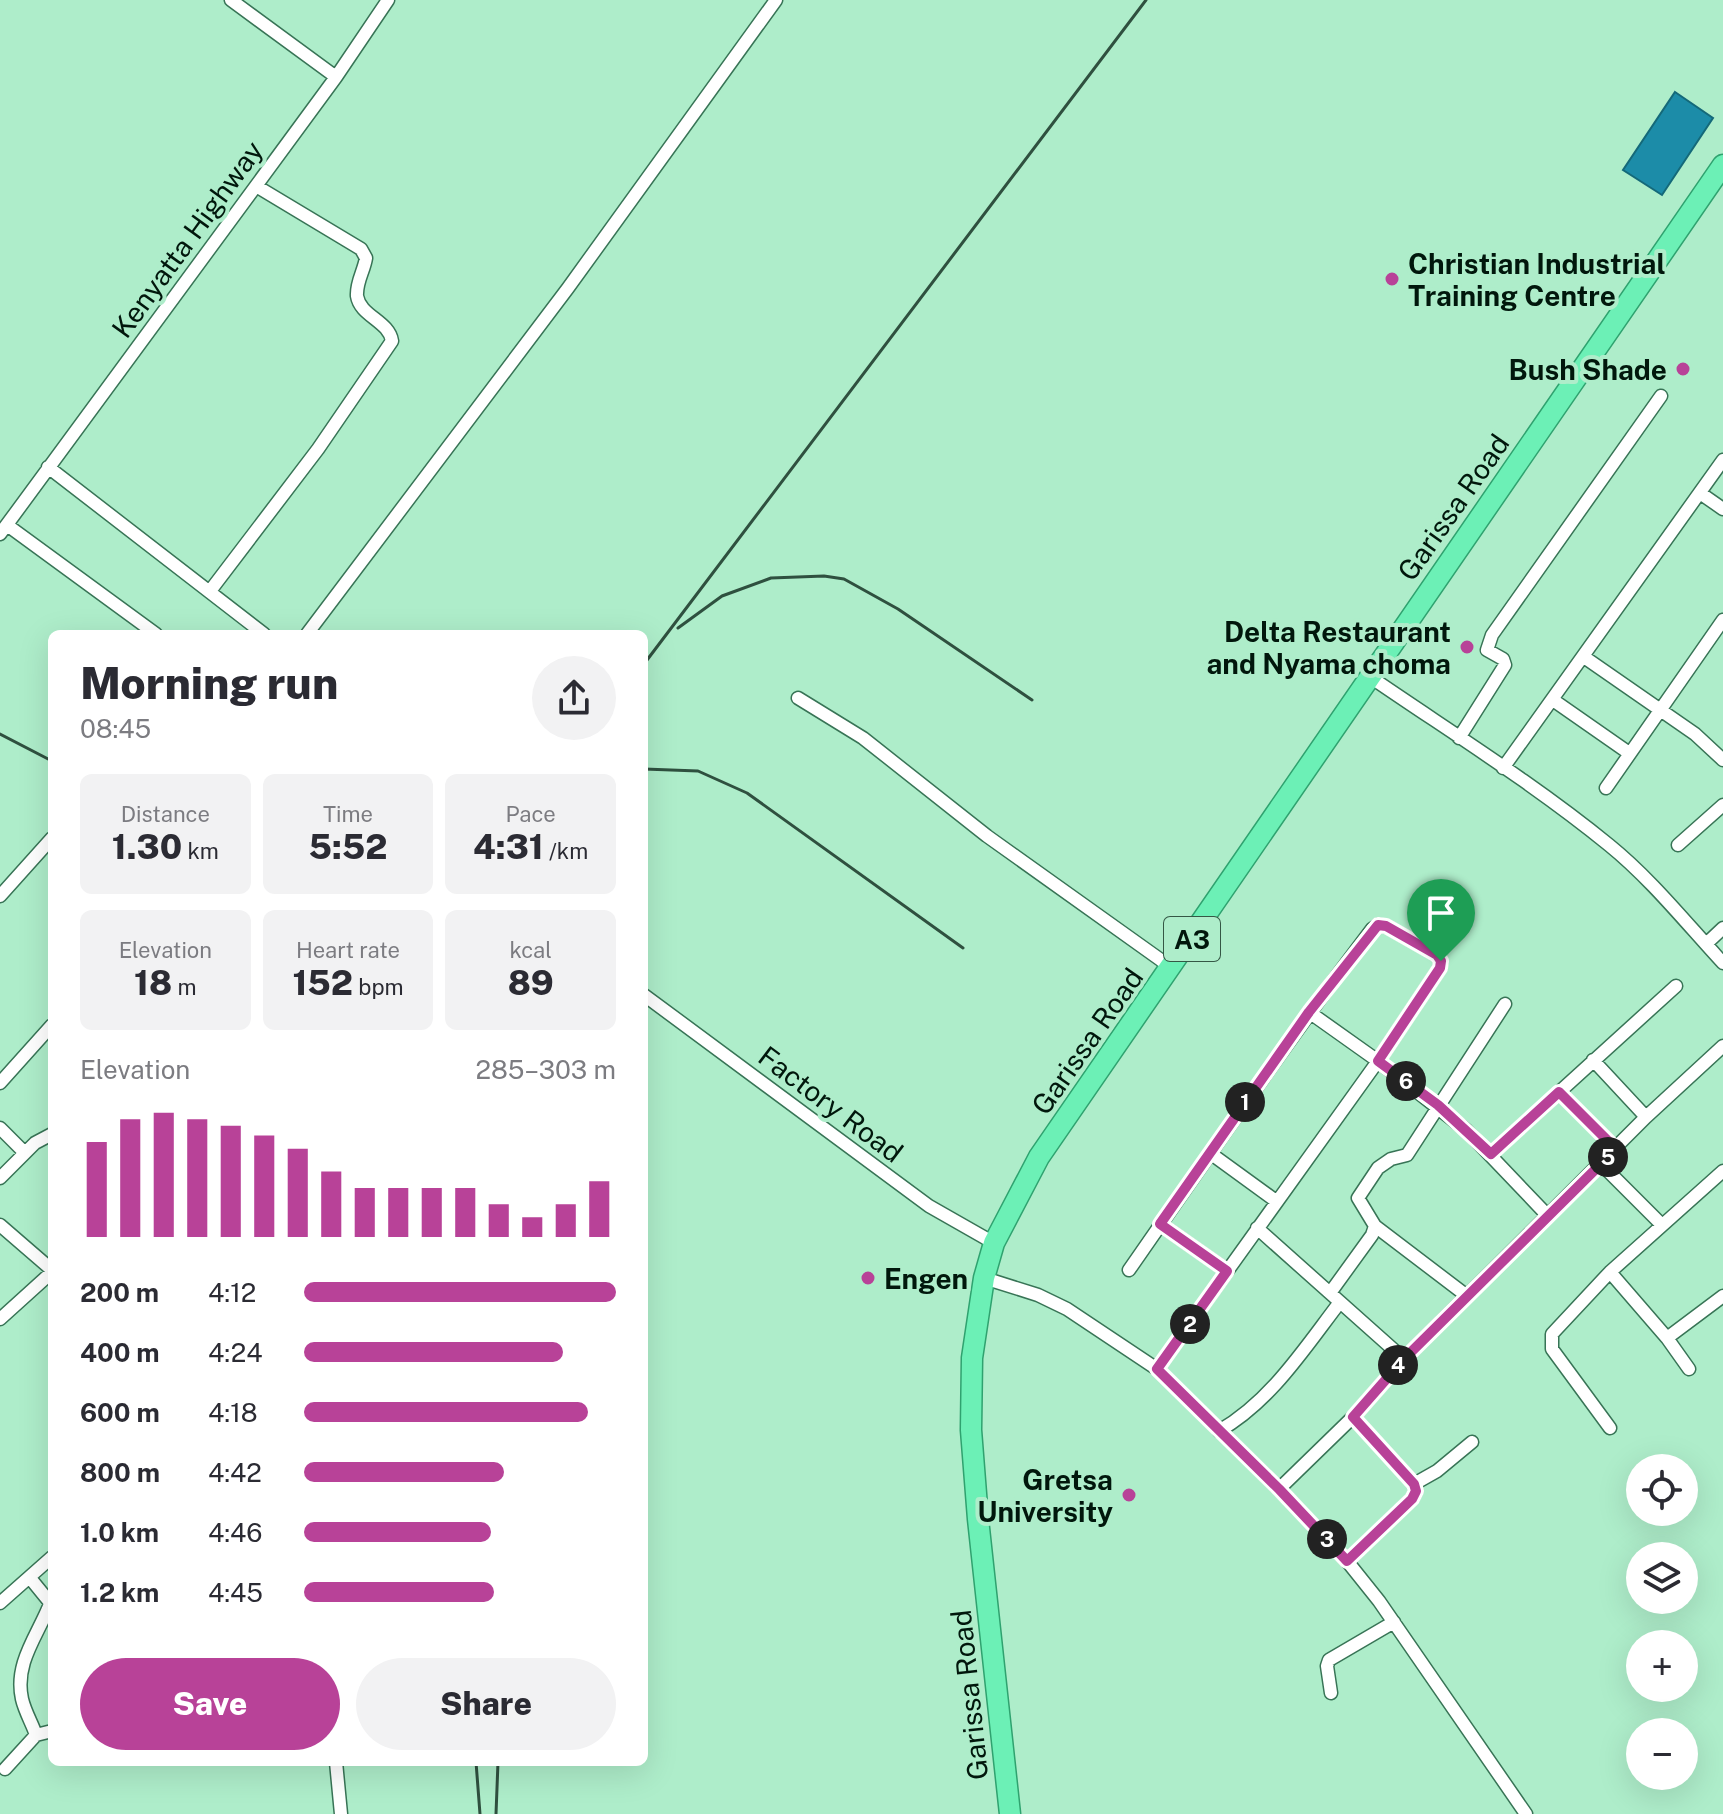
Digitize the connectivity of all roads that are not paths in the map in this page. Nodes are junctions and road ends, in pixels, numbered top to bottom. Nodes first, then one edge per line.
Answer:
1 (231, 0) edge
2 (388, 0) edge
3 (776, 0) edge
4 (336, 77) junction
5 (1723, 165) edge
6 (256, 186) junction
7 (1661, 396) dead end
8 (1723, 460) edge
9 (48, 467) junction
10 (1700, 493) junction
11 (1723, 509) edge
12 (4, 529) edge
13 (210, 591) junction
14 (1723, 620) edge
15 (150, 630) edge
16 (259, 630) edge
17 (310, 630) edge
18 (1584, 657) junction
19 (1369, 676) junction
20 (798, 698) dead end
21 (1553, 700) junction
22 (1659, 709) junction
23 (1459, 738) junction
24 (1629, 753) junction
25 (1723, 760) edge
26 (1503, 768) junction
27 (1606, 788) dead end
28 (1723, 805) edge
29 (48, 842) edge
30 (1678, 845) dead end
31 (0, 896) edge
32 (1723, 928) edge
33 (1706, 944) junction
34 (1723, 963) edge
35 (1172, 968) junction
36 (1676, 986) dead end
37 (648, 998) edge
38 (1505, 1004) dead end
39 (1309, 1012) junction
40 (48, 1029) edge
41 (1723, 1046) edge
42 (1593, 1060) junction
43 (1378, 1061) junction
44 (0, 1083) edge
45 (1559, 1092) junction
46 (1438, 1105) junction
47 (1646, 1117) junction
48 (0, 1128) edge
49 (48, 1136) edge
50 (1616, 1149) junction
51 (25, 1153) junction
52 (1210, 1153) junction
53 (1491, 1154) junction
54 (1601, 1164) junction
55 (1723, 1171) edge
56 (0, 1178) edge
57 (1276, 1201) junction
58 (1548, 1216) junction
59 (1160, 1224) junction
60 (0, 1225) edge
61 (1662, 1225) junction
62 (1375, 1226) junction
63 (1257, 1228) junction
64 (994, 1243) junction
65 (48, 1267) edge
66 (1129, 1270) dead end
67 (1227, 1271) junction
68 (1610, 1272) junction
69 (48, 1275) edge
70 (984, 1278) junction
71 (1467, 1296) junction
72 (1723, 1296) edge
73 (1335, 1298) junction
74 (0, 1319) edge
75 (1667, 1338) junction
76 (1404, 1359) junction
77 (1157, 1369) junction
78 (1689, 1369) dead end
79 (1353, 1417) junction
80 (1610, 1428) dead end
81 (1219, 1431) junction
82 (1472, 1442) dead end
83 (1414, 1484) junction
84 (1279, 1489) junction
85 (48, 1561) edge
86 (1347, 1561) junction
87 (30, 1578) junction
88 (48, 1600) edge
89 (0, 1603) edge
90 (48, 1609) edge
91 (1394, 1622) junction
92 (1331, 1693) dead end
93 (48, 1732) edge
94 (36, 1735) junction
95 (336, 1766) edge
96 (5, 1769) dead end
97 (341, 1814) edge
98 (1010, 1814) edge
99 (1526, 1814) edge

1 - 4 street
2 - 4 street, Kenyatta Highway
3 - 17 street
4 - 6 street, Kenyatta Highway
5 - 19 highway, Garissa Road / A3
6 - 9 street, Kenyatta Highway
6 - 13 street
7 - 23 street
8 - 10 street
9 - 12 street, Kenyatta Highway
9 - 13 street
10 - 11 street
10 - 18 street
12 - 15 street
13 - 16 street
14 - 22 street
18 - 21 street
18 - 22 street
19 - 23 street
19 - 35 highway, Garissa Road / A3
20 - 35 street
21 - 24 street
21 - 26 street
22 - 24 street
22 - 25 street
23 - 26 street
24 - 27 street
26 - 33 street
28 - 30 street
29 - 31 street
32 - 33 street
33 - 34 street
35 - 64 highway, Garissa Road / A3
36 - 42 street
37 - 64 street, Factory Road
38 - 46 street
39 - 43 street
39 - 43 street
39 - 52 street
40 - 44 street
41 - 47 street
42 - 45 street
42 - 47 street
43 - 46 street
43 - 57 street
45 - 50 street
45 - 53 street
46 - 53 street
46 - 62 street
47 - 50 street
48 - 51 street
49 - 51 street
50 - 54 street
51 - 56 street
52 - 57 street
52 - 59 street
53 - 58 street
54 - 58 street
54 - 61 street
55 - 61 street
57 - 63 street
58 - 71 street
59 - 66 street
59 - 67 street
60 - 65 street
61 - 68 street
62 - 71 street
62 - 73 street
63 - 67 street
63 - 73 street
64 - 70 highway, Garissa Road / A3
67 - 77 street
68 - 75 street
68 - 80 street
69 - 74 street
70 - 77 street
70 - 98 highway, Garissa Road / A3
71 - 76 street
72 - 75 street
73 - 76 street
73 - 81 street
75 - 78 street
76 - 79 street
77 - 81 street
79 - 83 street
79 - 84 street
81 - 84 street
82 - 83 street
83 - 86 street
84 - 86 street
85 - 87 street
86 - 91 street
87 - 88 street
87 - 89 street
90 - 94 street
91 - 92 street
91 - 99 street
93 - 94 street
94 - 96 street
95 - 97 street

